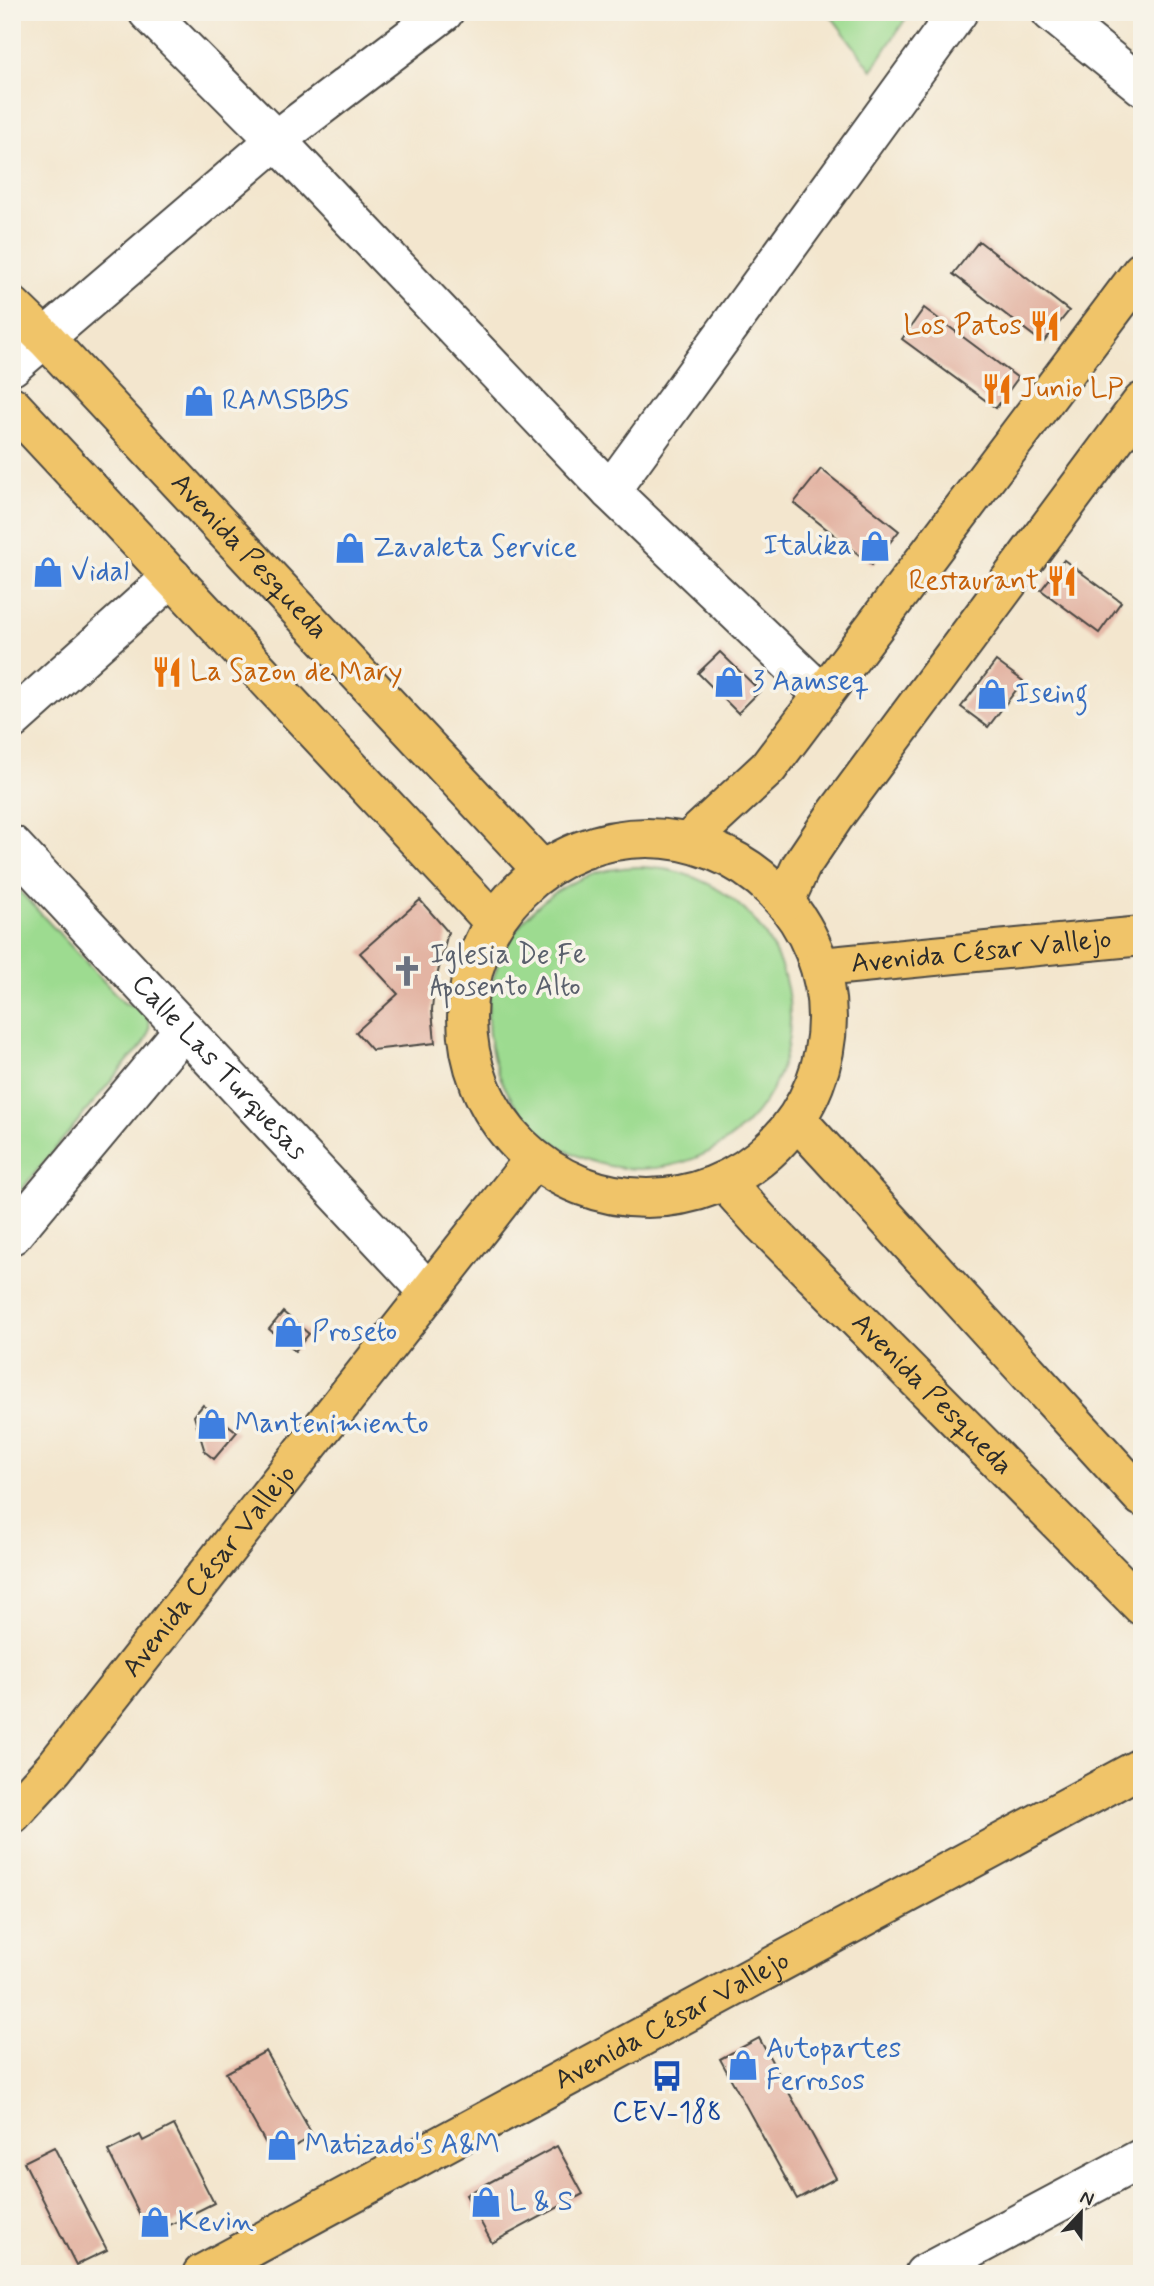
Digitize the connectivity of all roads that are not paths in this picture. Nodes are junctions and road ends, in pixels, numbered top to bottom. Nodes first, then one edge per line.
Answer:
1 (148, 12) edge
2 (444, 12) edge
3 (958, 12) edge
4 (1051, 12) edge
5 (1142, 86) edge
6 (276, 139) junction
7 (1142, 271) edge
8 (12, 306) edge
9 (46, 339) junction
10 (12, 366) edge
11 (1142, 402) edge
12 (12, 406) edge
13 (610, 491) junction
14 (172, 577) junction
15 (823, 695) junction
16 (12, 720) edge
17 (688, 842) junction
18 (12, 845) edge
19 (542, 870) junction
20 (785, 901) junction
21 (493, 922) junction
22 (1142, 936) edge
23 (821, 967) junction
24 (184, 1029) junction
25 (797, 1120) junction
26 (534, 1159) junction
27 (724, 1181) junction
28 (12, 1235) edge
29 (428, 1291) junction
30 (1142, 1497) edge
31 (1142, 1606) edge
32 (1142, 1767) edge
33 (12, 1814) edge
34 (1142, 2158) edge
35 (202, 2274) edge
36 (924, 2274) edge

1 - 6 street
2 - 6 street
3 - 13 street
4 - 5 street
6 - 9 street
6 - 13 street
7 - 15 main road
8 - 9 main road, Avenida Pesqueda
9 - 10 street
9 - 19 main road, Avenida Pesqueda
11 - 20 main road
12 - 14 main road
13 - 15 street
14 - 16 street
14 - 21 main road
15 - 17 main road
17 - 19 main road
17 - 20 main road
18 - 24 street, Calle Las Turquesas
19 - 21 main road
20 - 23 main road
21 - 26 main road
22 - 23 main road, Avenida César Vallejo
23 - 25 main road
24 - 28 street
24 - 29 street, Calle Las Turquesas
25 - 27 main road
25 - 30 main road
26 - 27 main road
26 - 29 main road, Avenida César Vallejo
27 - 31 main road, Avenida Pesqueda
29 - 33 main road, Avenida César Vallejo
32 - 35 main road, Avenida César Vallejo
34 - 36 street

